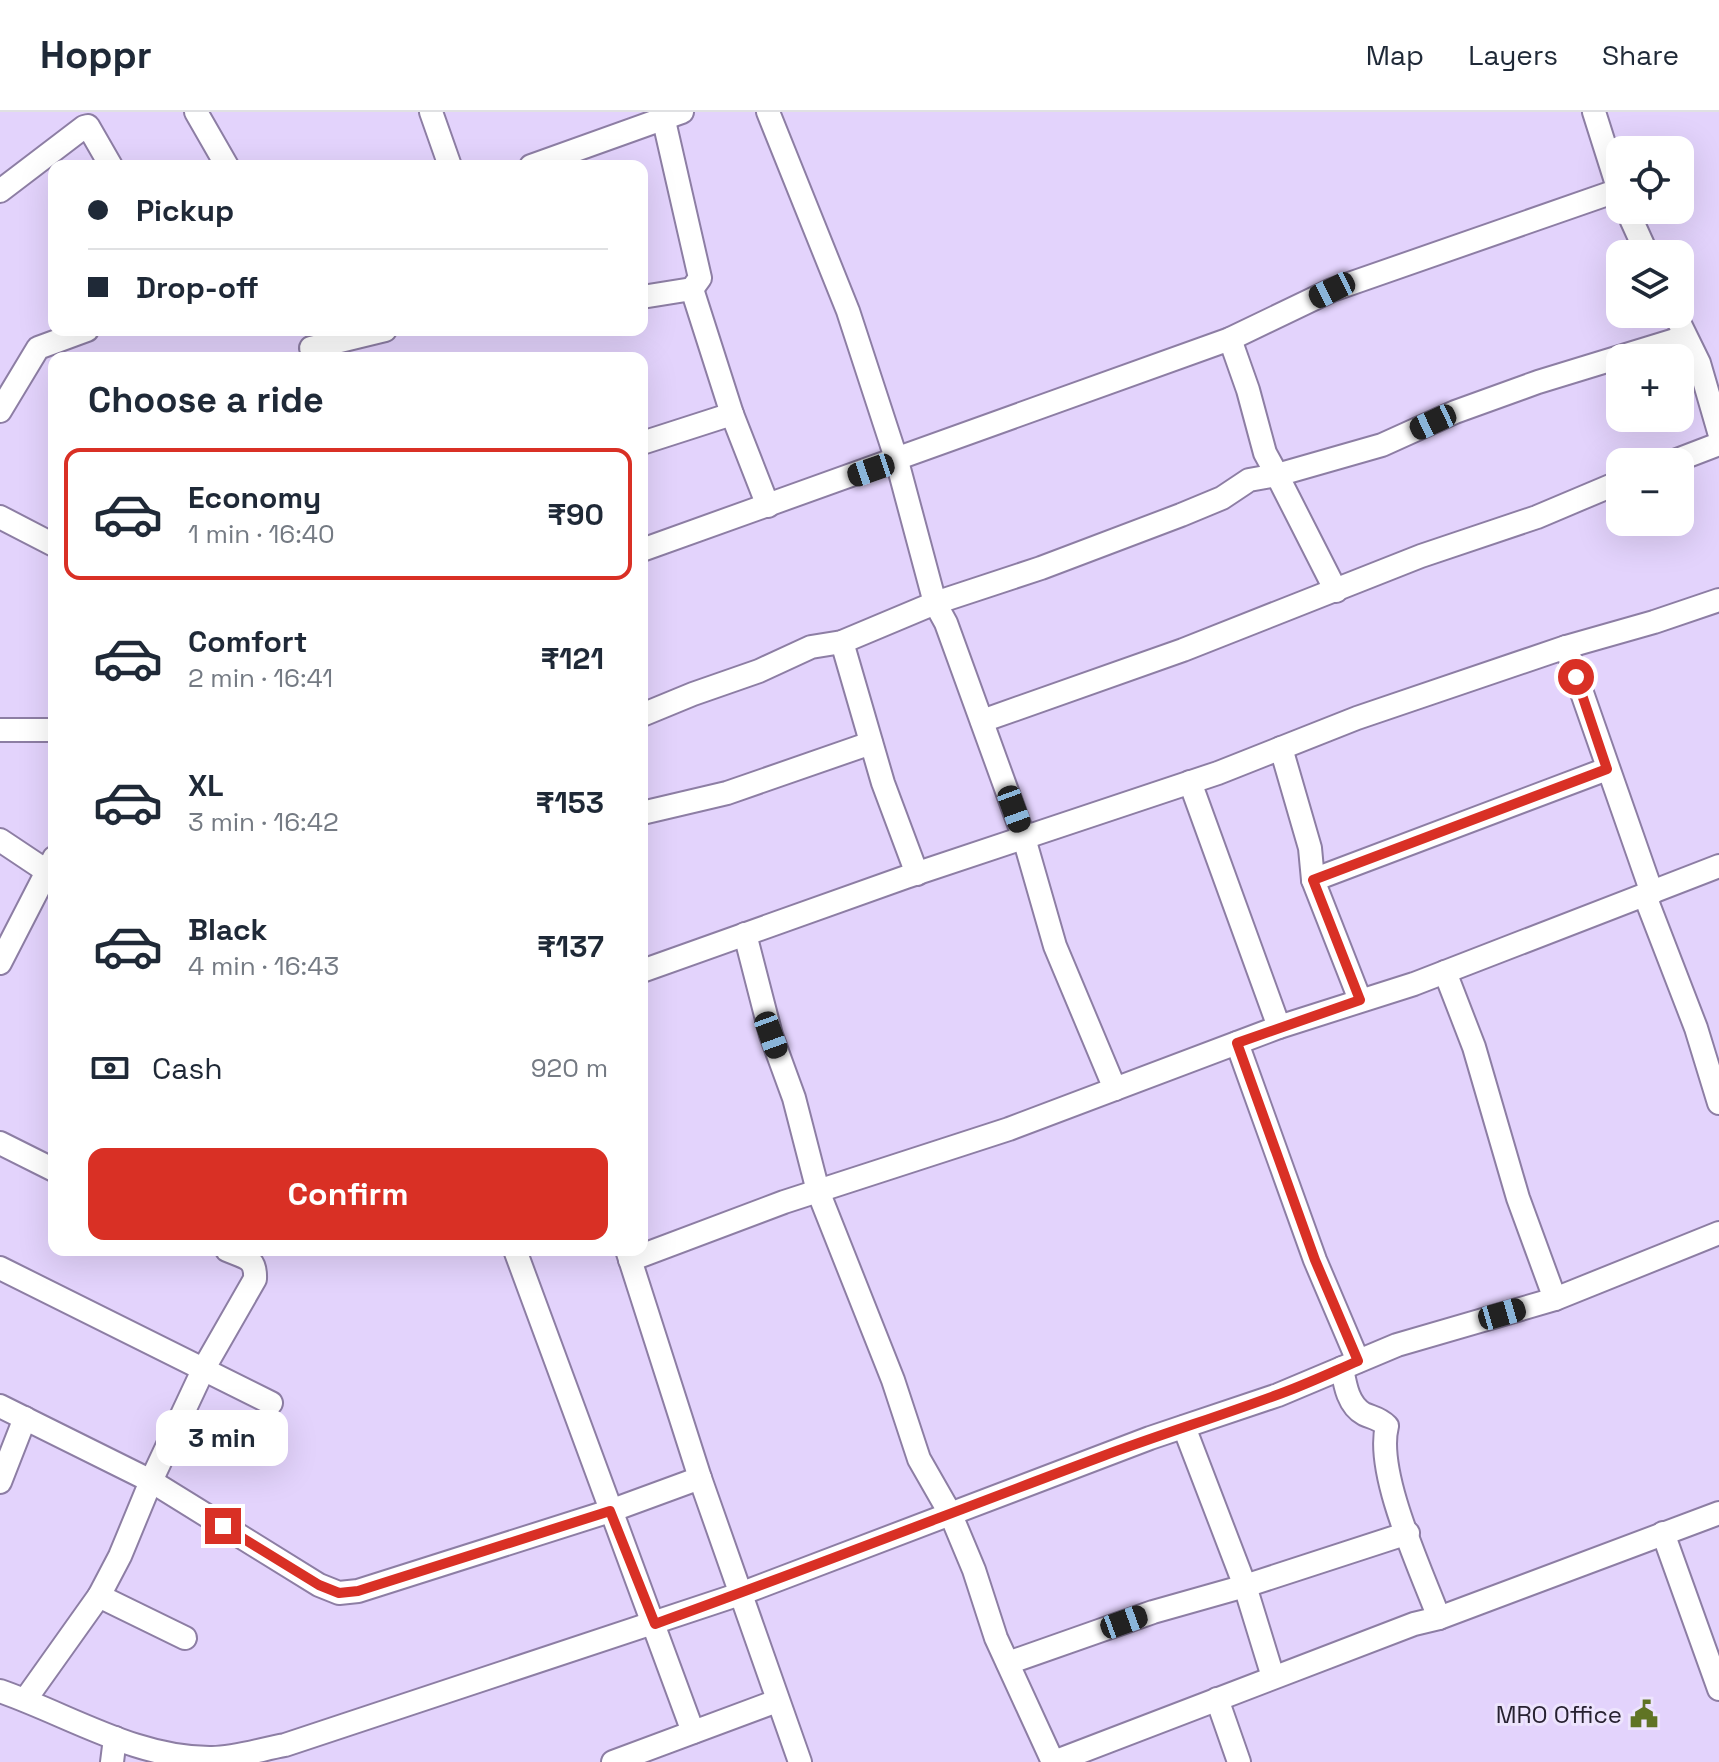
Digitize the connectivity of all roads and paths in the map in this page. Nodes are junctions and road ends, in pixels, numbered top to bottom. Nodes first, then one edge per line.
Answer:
1 (196, 112) edge
2 (431, 112) edge
3 (768, 112) edge
4 (1594, 112) edge
5 (670, 114) edge
6 (1606, 149) edge
7 (108, 160) edge
8 (224, 160) edge
9 (448, 160) edge
10 (547, 160) edge
11 (0, 191) edge
12 (1606, 203) edge
13 (692, 289) junction
14 (648, 296) edge
15 (1681, 328) edge
16 (71, 336) edge
17 (355, 336) edge
18 (1685, 337) junction
19 (1230, 339) junction
20 (310, 345) edge
21 (0, 411) edge
22 (732, 414) junction
23 (1719, 432) edge
24 (648, 441) edge
25 (1719, 444) edge
26 (1694, 454) edge
27 (897, 461) junction
28 (1277, 475) junction
29 (1606, 488) edge
30 (768, 506) junction
31 (0, 517) edge
32 (48, 542) edge
33 (648, 548) edge
34 (1336, 591) junction
35 (1719, 600) edge
36 (935, 603) junction
37 (842, 642) junction
38 (1566, 647) junction
39 (648, 713) edge
40 (982, 721) junction
41 (0, 730) edge
42 (48, 730) edge
43 (871, 743) junction
44 (1281, 748) junction
45 (1607, 769) junction
46 (1190, 782) junction
47 (648, 812) edge
48 (1024, 838) junction
49 (0, 840) edge
50 (48, 866) edge
51 (1719, 866) edge
52 (917, 874) junction
53 (48, 875) edge
54 (1313, 880) junction
55 (1648, 894) junction
56 (745, 934) junction
57 (0, 963) edge
58 (648, 969) edge
59 (1445, 972) junction
60 (1360, 1000) junction
61 (1279, 1027) junction
62 (1237, 1043) junction
63 (1115, 1089) junction
64 (1719, 1103) edge
65 (0, 1143) edge
66 (48, 1167) edge
67 (818, 1191) junction
68 (1719, 1233) edge
69 (648, 1248) edge
70 (241, 1256) edge
71 (517, 1256) edge
72 (628, 1256) edge
73 (0, 1268) edge
74 (1555, 1299) junction
75 (1350, 1365) junction
76 (204, 1368) junction
77 (271, 1403) dead end
78 (0, 1406) edge
79 (25, 1418) junction
80 (1184, 1427) junction
81 (700, 1478) junction
82 (151, 1481) junction
83 (0, 1482) edge
84 (610, 1511) junction
85 (1719, 1513) edge
86 (951, 1515) junction
87 (1408, 1533) junction
88 (1663, 1533) junction
89 (1245, 1586) junction
90 (740, 1594) junction
91 (99, 1596) junction
92 (1439, 1618) junction
93 (655, 1624) junction
94 (185, 1638) dead end
95 (1008, 1663) junction
96 (1273, 1677) junction
97 (1719, 1689) edge
98 (0, 1691) edge
99 (1217, 1699) junction
100 (25, 1700) junction
101 (777, 1701) junction
102 (693, 1732) junction
103 (115, 1738) junction
104 (112, 1762) edge
105 (613, 1762) edge
106 (800, 1762) edge
107 (1054, 1762) edge
108 (1239, 1762) edge

1 - 8 street
2 - 9 street
3 - 27 street
4 - 6 street
5 - 10 street
5 - 13 street
7 - 11 street
12 - 19 street
13 - 14 street
13 - 22 street
15 - 18 street
16 - 21 street
17 - 20 street
18 - 23 street
18 - 28 street
19 - 27 street
19 - 28 street
22 - 24 street
22 - 30 street
25 - 26 street
27 - 30 street
27 - 36 street
28 - 34 street
28 - 36 street
29 - 34 street
30 - 33 street
31 - 32 street
34 - 40 street
35 - 38 street
36 - 37 street
36 - 40 street
37 - 39 street
37 - 43 street
38 - 44 street
38 - 45 street
40 - 48 street
41 - 42 street
43 - 47 street
43 - 52 street
44 - 46 street
44 - 54 street
45 - 54 street
45 - 55 street
46 - 48 street
46 - 61 street
48 - 52 street
48 - 63 street
49 - 50 street
51 - 55 street
52 - 56 street
53 - 57 street
54 - 60 street
55 - 59 street
55 - 64 street
56 - 58 street
56 - 67 street
59 - 60 street
59 - 74 street
60 - 61 street
61 - 62 street
62 - 63 street
62 - 75 street
63 - 67 street
65 - 66 street
67 - 69 street
67 - 86 street
68 - 74 street
70 - 76 street
71 - 84 street
72 - 81 street
73 - 76 street
74 - 75 street
75 - 80 street
75 - 87 street
76 - 77 street
76 - 82 street
78 - 79 street
79 - 82 street
79 - 83 street
80 - 86 street
80 - 89 street
81 - 84 street
81 - 90 street
82 - 84 street
82 - 91 street
84 - 93 street
85 - 88 street
86 - 90 street
86 - 95 street
87 - 89 street
87 - 92 street
88 - 92 street
88 - 97 street
89 - 95 street
89 - 96 street
90 - 93 street
90 - 101 street
91 - 94 street
91 - 100 street
92 - 96 street
93 - 102 street
93 - 103 street
95 - 107 street
96 - 99 street
98 - 100 street
99 - 107 street
99 - 108 street
100 - 103 street
101 - 102 street
101 - 106 street
102 - 105 street
103 - 104 street

